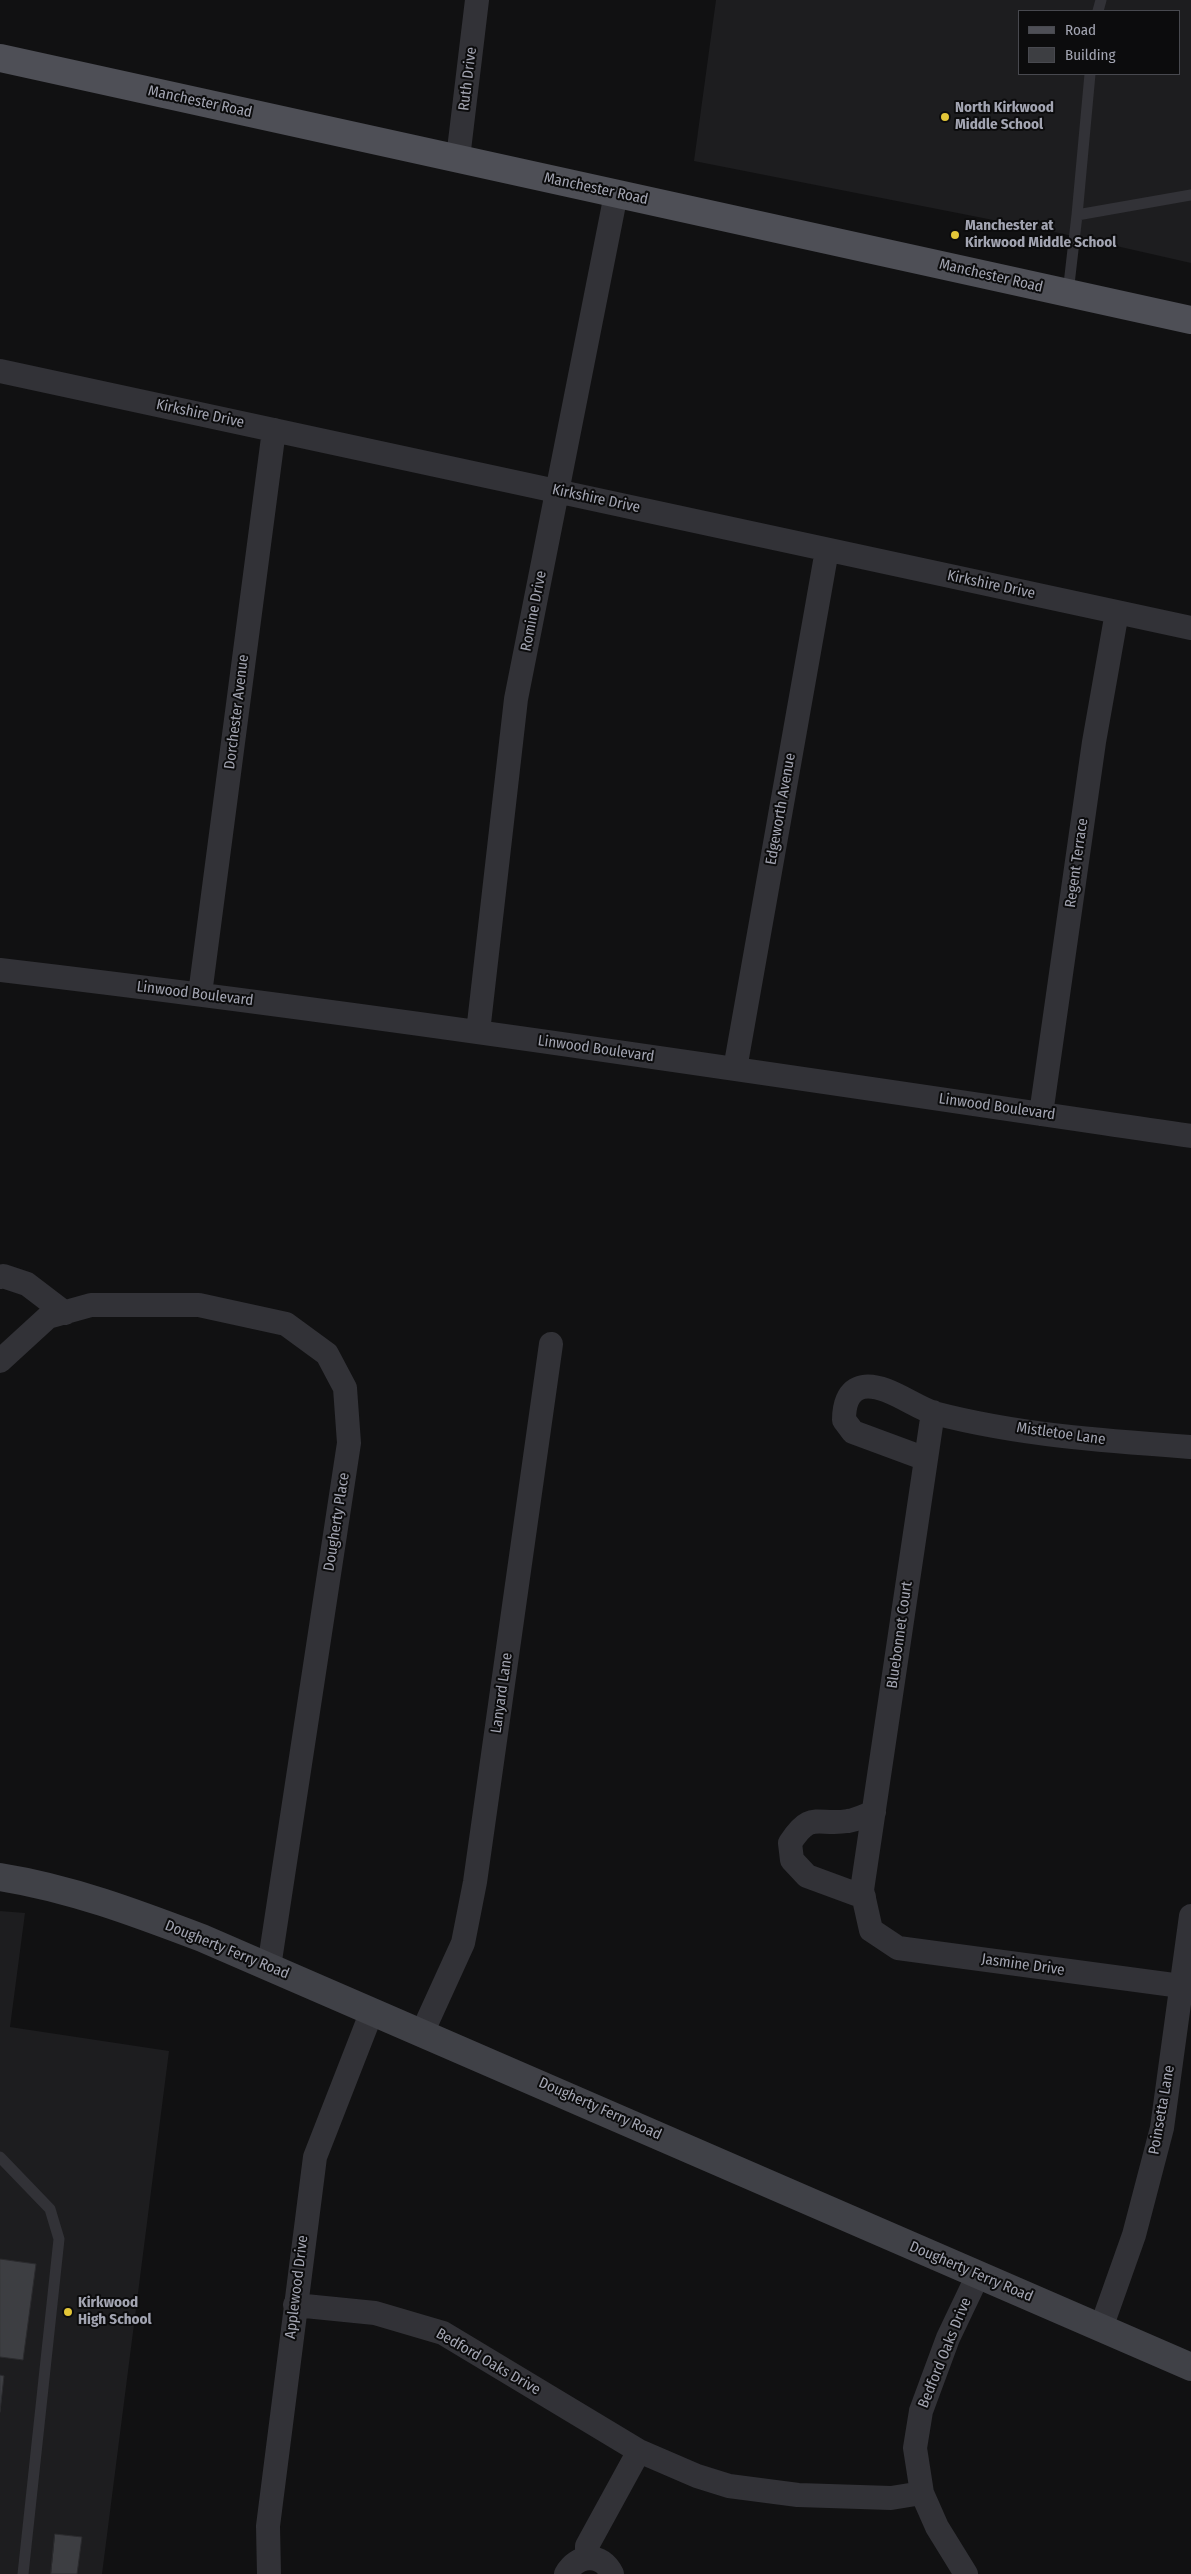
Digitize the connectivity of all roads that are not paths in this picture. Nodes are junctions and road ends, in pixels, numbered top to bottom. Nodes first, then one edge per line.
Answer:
1 (477, 0) edge
2 (0, 58) edge
3 (1090, 75) edge
4 (458, 158) junction
5 (616, 194) junction
6 (1191, 195) edge
7 (1077, 215) junction
8 (1068, 293) junction
9 (1191, 320) edge
10 (0, 371) edge
11 (274, 430) junction
12 (558, 491) junction
13 (826, 550) junction
14 (1117, 612) junction
15 (1191, 628) edge
16 (0, 970) edge
17 (200, 994) junction
18 (478, 1032) junction
19 (735, 1069) junction
20 (1042, 1114) junction
21 (1191, 1136) edge
22 (0, 1277) edge
23 (65, 1313) junction
24 (551, 1344) dead end
25 (0, 1359) edge
26 (933, 1412) junction
27 (1191, 1447) edge
28 (926, 1459) junction
29 (874, 1812) junction
30 (0, 1877) edge
31 (864, 1897) junction
32 (1191, 1916) edge
33 (871, 1930) joint
34 (269, 1967) junction
35 (1180, 1986) junction
36 (372, 2011) junction
37 (422, 2033) junction
38 (0, 2157) edge
39 (978, 2275) junction
40 (295, 2305) junction
41 (1101, 2328) junction
42 (1191, 2367) edge
43 (639, 2451) junction
44 (922, 2492) junction
45 (587, 2558) junction
46 (23, 2574) edge
47 (269, 2574) edge
48 (566, 2574) edge
49 (612, 2574) edge
50 (966, 2574) edge

1 - 4 street, Ruth Drive
2 - 4 main road, Manchester Road
3 - 7 lane
4 - 5 main road, Manchester Road
5 - 8 main road, Manchester Road
5 - 12 street, Romine Drive
6 - 7 lane
7 - 8 lane
8 - 9 main road, Manchester Road
10 - 11 street, Kirkshire Drive
11 - 12 street, Kirkshire Drive
11 - 17 street, Dorchester Avenue
12 - 13 street, Kirkshire Drive
12 - 18 street, Romine Drive
13 - 14 street, Kirkshire Drive
13 - 19 street, Edgeworth Avenue
14 - 15 street, Kirkshire Drive
14 - 20 street, Regent Terrace
16 - 17 street, Linwood Boulevard
17 - 18 street, Linwood Boulevard
18 - 19 street, Linwood Boulevard
19 - 20 street, Linwood Boulevard
20 - 21 street, Linwood Boulevard
22 - 23 street
23 - 25 street, Dougherty Place
23 - 34 street, Dougherty Place
24 - 37 street, Lanyard Lane
26 - 27 street, Mistletoe Lane
26 - 28 street, Bluebonnet Court
26 - 28 street
28 - 29 street, Bluebonnet Court
29 - 31 street, Bluebonnet Court
29 - 31 street
30 - 34 main road, Dougherty Ferry Road
31 - 33 street, Bluebonnet Court
32 - 35 street, Poinsetta Lane
33 - 35 street, Jasmine Drive
34 - 36 main road, Dougherty Ferry Road
35 - 41 street, Poinsetta Lane
36 - 37 main road, Dougherty Ferry Road
36 - 40 street, Applewood Drive
37 - 39 main road, Dougherty Ferry Road
38 - 46 lane
39 - 41 main road, Dougherty Ferry Road
39 - 44 street, Bedford Oaks Drive
40 - 43 street, Bedford Oaks Drive
40 - 47 street, Applewood Drive
41 - 42 main road, Dougherty Ferry Road
43 - 44 street, Bedford Oaks Drive
43 - 45 street
44 - 50 street, Bedford Oaks Drive
45 - 48 street
45 - 49 street

